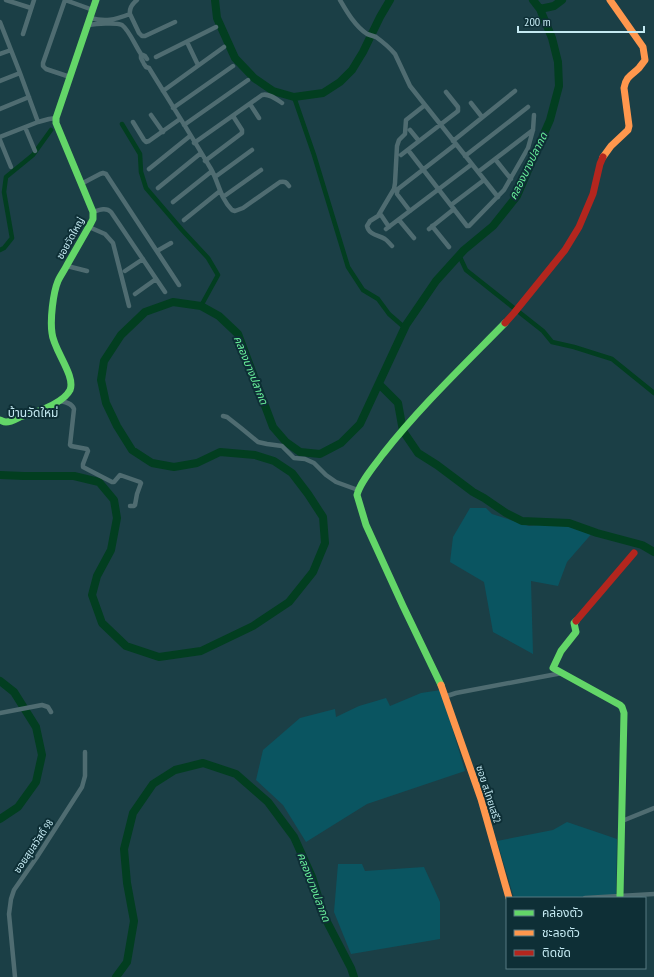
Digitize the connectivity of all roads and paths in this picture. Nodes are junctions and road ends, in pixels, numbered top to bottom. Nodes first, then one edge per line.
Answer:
1 (6, 0) edge
2 (34, 0) edge
3 (65, 0) edge
4 (96, 0) edge
5 (137, 0) edge
6 (340, 0) edge
7 (610, 0) edge
8 (80, 2) edge
9 (31, 8) junction
10 (93, 10) junction
11 (130, 14) junction
12 (89, 21) junction
13 (0, 22) edge
14 (175, 22) dead end
15 (216, 28) dead end
16 (23, 34) dead end
17 (188, 42) junction
18 (224, 47) dead end
19 (11, 50) junction
20 (0, 54) edge
21 (156, 57) dead end
22 (198, 66) junction
23 (233, 66) dead end
24 (20, 73) junction
25 (70, 78) junction
26 (248, 80) dead end
27 (0, 81) edge
28 (163, 90) junction
29 (515, 91) dead end
30 (446, 92) dead end
31 (29, 97) junction
32 (282, 103) dead end
33 (471, 103) dead end
34 (250, 104) junction
35 (425, 105) junction
36 (528, 107) dead end
37 (173, 108) junction
38 (0, 109) edge
39 (151, 115) dead end
40 (534, 115) dead end
41 (233, 116) junction
42 (482, 117) junction
43 (56, 118) junction
44 (259, 118) dead end
45 (180, 120) junction
46 (38, 122) junction
47 (133, 122) dead end
48 (440, 124) junction
49 (184, 125) junction
50 (25, 127) junction
51 (410, 130) dead end
52 (533, 130) junction
53 (163, 132) junction
54 (190, 136) junction
55 (0, 137) edge
56 (0, 140) edge
57 (419, 141) junction
58 (194, 142) junction
59 (454, 143) junction
60 (252, 150) dead end
61 (408, 150) junction
62 (35, 151) dead end
63 (201, 153) junction
64 (401, 155) dead end
65 (465, 156) junction
66 (495, 159) junction
67 (206, 161) junction
68 (472, 164) junction
69 (11, 167) dead end
70 (150, 169) dead end
71 (423, 169) junction
72 (261, 170) dead end
73 (212, 171) junction
74 (478, 172) junction
75 (215, 177) junction
76 (511, 179) junction
77 (484, 180) junction
78 (81, 184) junction
79 (289, 186) dead end
80 (158, 188) dead end
81 (439, 189) junction
82 (220, 192) junction
83 (223, 197) junction
84 (498, 197) junction
85 (172, 202) dead end
86 (453, 207) junction
87 (410, 211) junction
88 (93, 212) junction
89 (381, 215) dead end
90 (184, 220) dead end
91 (399, 220) junction
92 (89, 226) junction
93 (414, 238) dead end
94 (171, 243) dead end
95 (392, 246) dead end
96 (449, 247) dead end
97 (157, 251) junction
98 (143, 259) junction
99 (67, 266) junction
100 (87, 271) dead end
101 (125, 271) dead end
102 (156, 279) junction
103 (179, 285) dead end
104 (165, 292) dead end
105 (135, 294) dead end
106 (129, 306) dead end
107 (60, 401) junction
108 (223, 416) dead end
109 (0, 420) edge
110 (358, 490) junction
111 (130, 506) dead end
112 (634, 553) dead end
113 (562, 673) junction
114 (446, 698) junction
115 (51, 712) dead end
116 (0, 713) edge
117 (85, 752) dead end
118 (654, 808) edge
119 (622, 820) junction
120 (654, 894) edge
121 (620, 896) junction
122 (509, 897) edge
123 (602, 897) edge
124 (15, 977) edge

1 - 9 street
2 - 9 street
3 - 8 street
3 - 25 street
4 - 10 street
5 - 11 street
6 - 35 street
7 - 110 street
8 - 10 street
9 - 16 street
10 - 12 street
11 - 12 street
11 - 14 street
12 - 25 street
12 - 28 street
13 - 19 street
15 - 17 street
17 - 21 street
17 - 22 street
18 - 22 street
19 - 20 street
19 - 24 street
22 - 28 street
23 - 37 street
24 - 27 street
24 - 31 street
25 - 43 street
26 - 49 street
28 - 37 street
29 - 42 street
30 - 48 street
31 - 38 street
31 - 46 street
32 - 34 street
33 - 42 street
34 - 41 street
34 - 44 street
35 - 48 street
35 - 95 street
36 - 65 street
37 - 45 street
39 - 53 street
40 - 52 street
41 - 58 street
41 - 67 street
42 - 59 street
43 - 46 street
43 - 78 street, ซอยวัดใหญ่
45 - 49 street
45 - 53 street
46 - 50 street
47 - 53 street
48 - 57 street
48 - 59 street
49 - 54 street
50 - 55 street
50 - 62 street
51 - 57 street
52 - 66 street
52 - 76 street
54 - 58 street
54 - 70 street
56 - 69 street
57 - 61 street
58 - 63 street
59 - 65 street
59 - 71 street
60 - 75 street
61 - 64 street
61 - 71 street
63 - 67 street
63 - 80 street
65 - 68 street
66 - 74 street
66 - 76 street
67 - 73 street
68 - 74 street
68 - 81 street
71 - 81 street
71 - 87 street
72 - 83 street
73 - 75 street
73 - 85 street
74 - 77 street
75 - 82 street
76 - 84 street
77 - 84 street
77 - 86 street
78 - 88 street, ซอยวัดใหญ่
78 - 97 street
79 - 83 street
81 - 86 street
81 - 87 street
82 - 83 street
82 - 90 street
84 - 86 street
86 - 96 street
87 - 91 street
88 - 92 street, ซอยวัดใหญ่
88 - 98 street
89 - 91 street
91 - 93 street
92 - 99 street, ซอยวัดใหญ่
92 - 106 street
94 - 97 street
97 - 103 street
98 - 101 street
98 - 102 street
99 - 100 street
99 - 107 street, ซอยวัดใหญ่
102 - 104 street
102 - 105 street
107 - 109 street
107 - 111 street
108 - 110 street
110 - 114 street, ซอย ส.ไทยเสรี2
112 - 113 street
113 - 114 street
113 - 119 street
114 - 122 street, ซอย ส.ไทยเสรี2
115 - 116 street
117 - 124 street, ซอยสุขสวัสดิ์ 98
118 - 119 street
119 - 121 street
120 - 121 street
121 - 123 street

